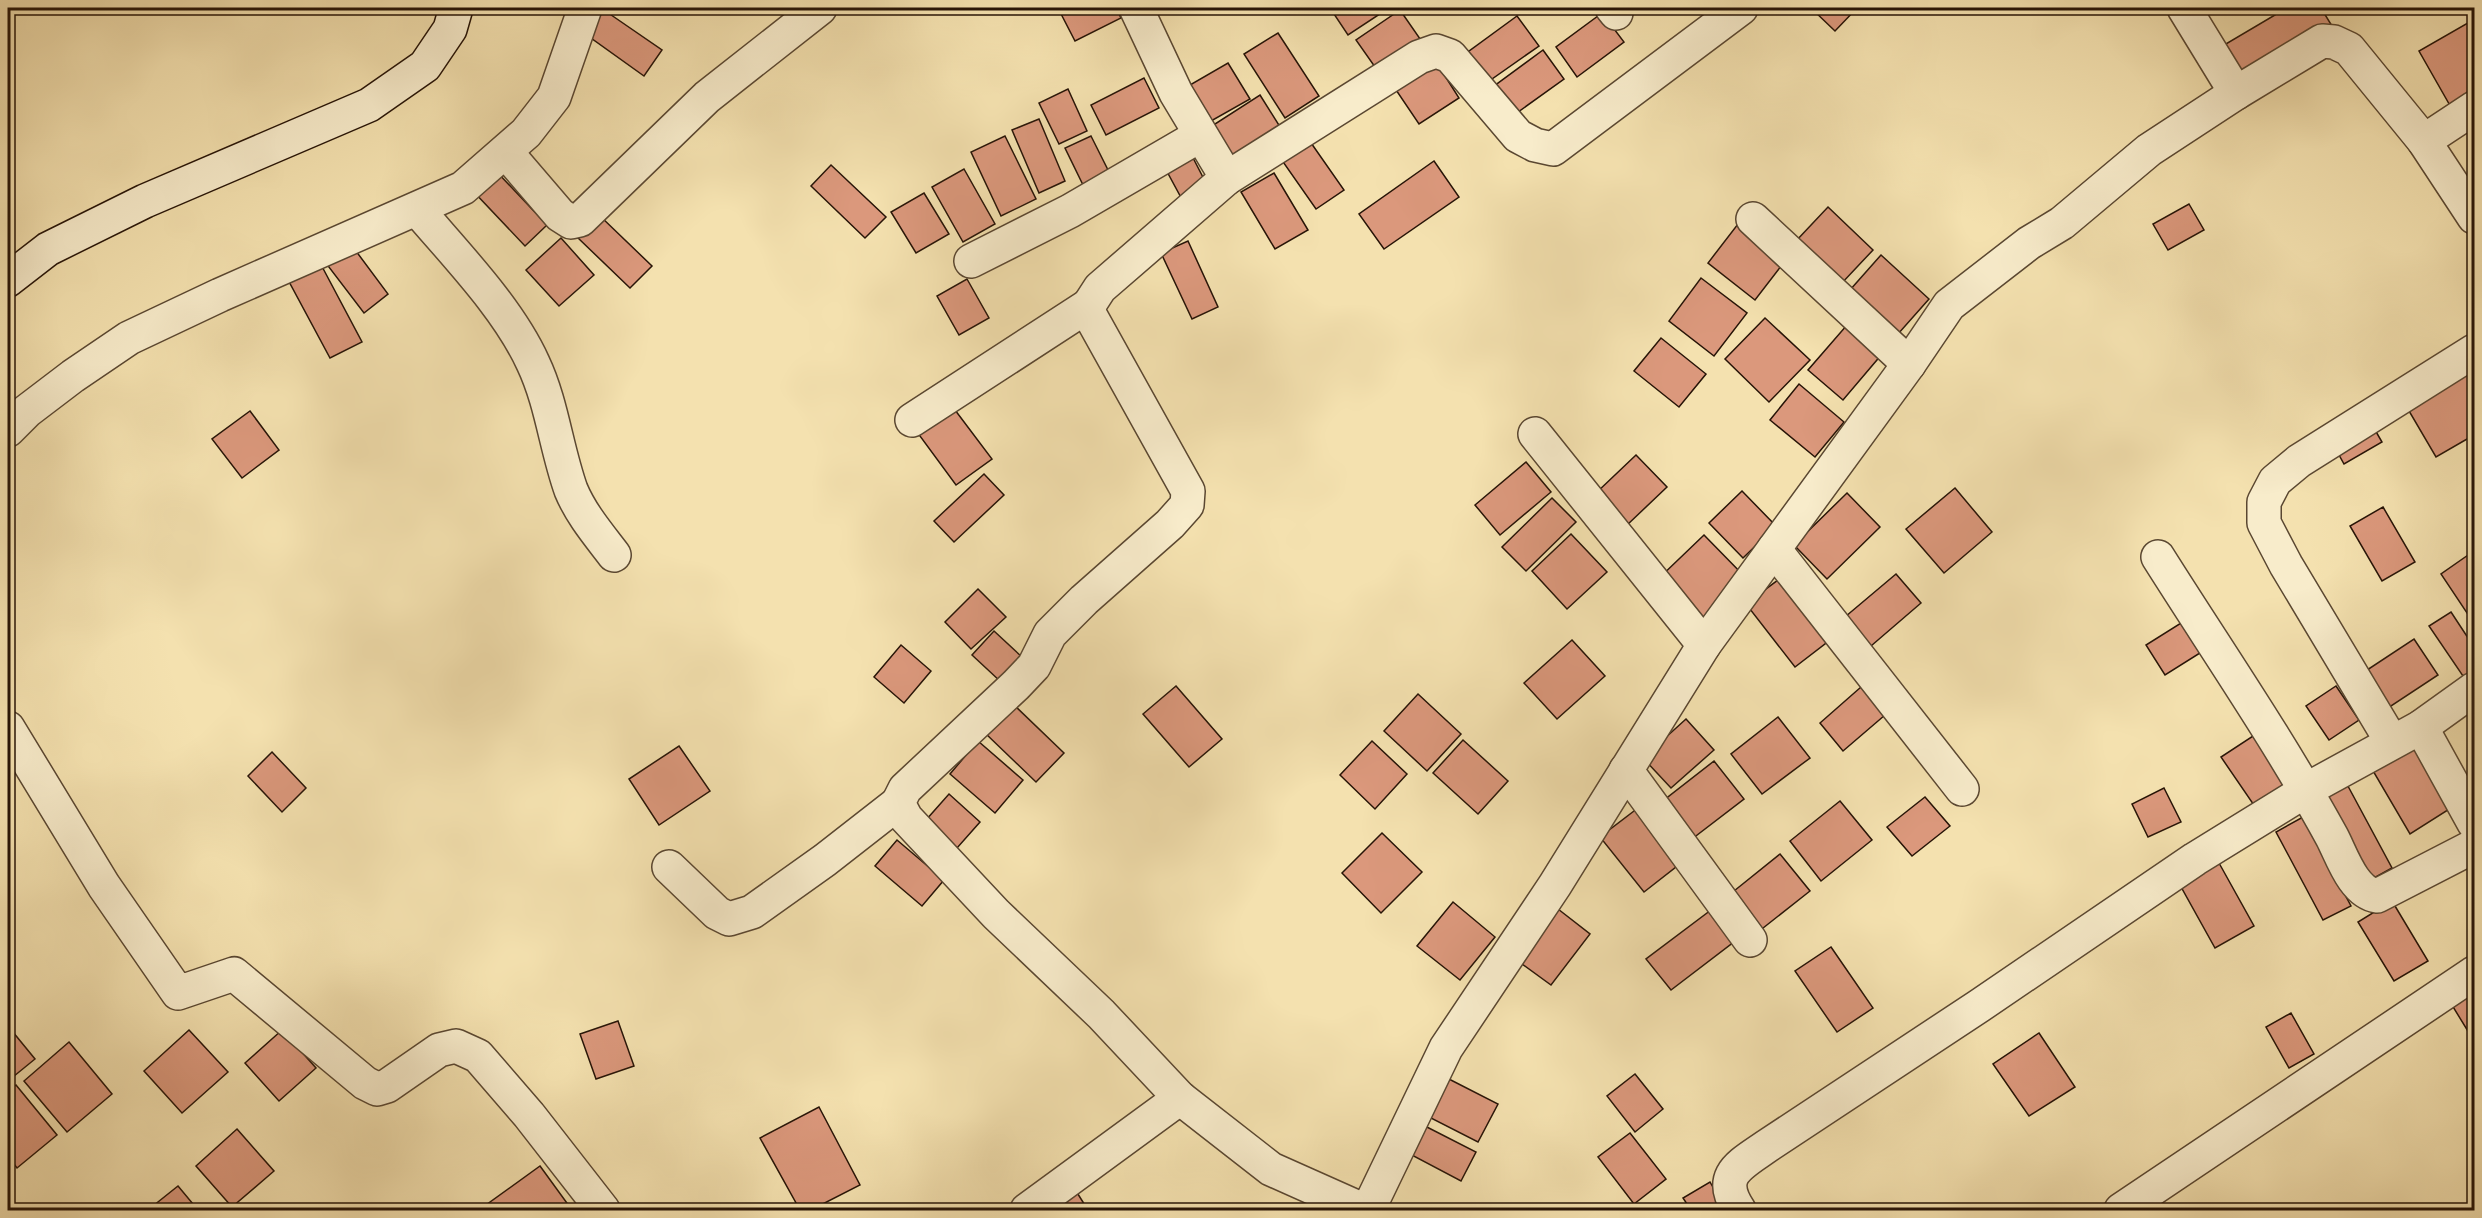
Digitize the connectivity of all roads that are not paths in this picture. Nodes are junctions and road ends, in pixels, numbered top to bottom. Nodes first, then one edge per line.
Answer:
1 (456, 8) edge
2 (585, 8) edge
3 (820, 8) edge
4 (1136, 8) edge
5 (1741, 8) edge
6 (2184, 8) edge
7 (2236, 93) junction
8 (2475, 108) edge
9 (1199, 135) junction
10 (2424, 141) junction
11 (506, 152) junction
12 (1227, 178) junction
13 (417, 209) junction
14 (2475, 216) edge
15 (1753, 219) dead end
16 (971, 261) dead end
17 (8, 280) edge
18 (1089, 305) junction
19 (2475, 351) edge
20 (1909, 364) junction
21 (912, 420) dead end
22 (8, 430) edge
23 (1535, 434) dead end
24 (1774, 549) junction
25 (614, 555) dead end
26 (2158, 556) dead end
27 (1704, 645) junction
28 (2475, 689) edge
29 (2421, 727) junction
30 (8, 728) edge
31 (2392, 742) junction
32 (1626, 770) junction
33 (1962, 789) dead end
34 (2306, 790) junction
35 (898, 803) junction
36 (2475, 823) edge
37 (2475, 846) edge
38 (669, 867) dead end
39 (1750, 940) dead end
40 (2475, 973) edge
41 (1180, 1098) junction
42 (597, 1208) edge
43 (1028, 1210) edge
44 (1363, 1210) edge
45 (1368, 1210) edge
46 (1739, 1210) edge
47 (2121, 1210) edge

1 - 17 street
2 - 11 street
3 - 11 street
4 - 9 street
5 - 12 street
6 - 7 street
7 - 10 street
7 - 20 street
8 - 10 street
9 - 12 street
9 - 16 street
10 - 14 street
11 - 13 street
12 - 18 street
13 - 22 street
13 - 25 street
15 - 20 street
18 - 21 street
18 - 35 street
19 - 31 street
20 - 24 street
23 - 27 street
24 - 27 street
24 - 33 street
26 - 34 street
27 - 32 street
28 - 29 street
29 - 31 street
29 - 36 street
30 - 42 street
31 - 34 street
32 - 39 street
32 - 45 street
34 - 37 street
34 - 46 street
35 - 38 street
35 - 41 street
40 - 47 street
41 - 43 street
41 - 44 street

